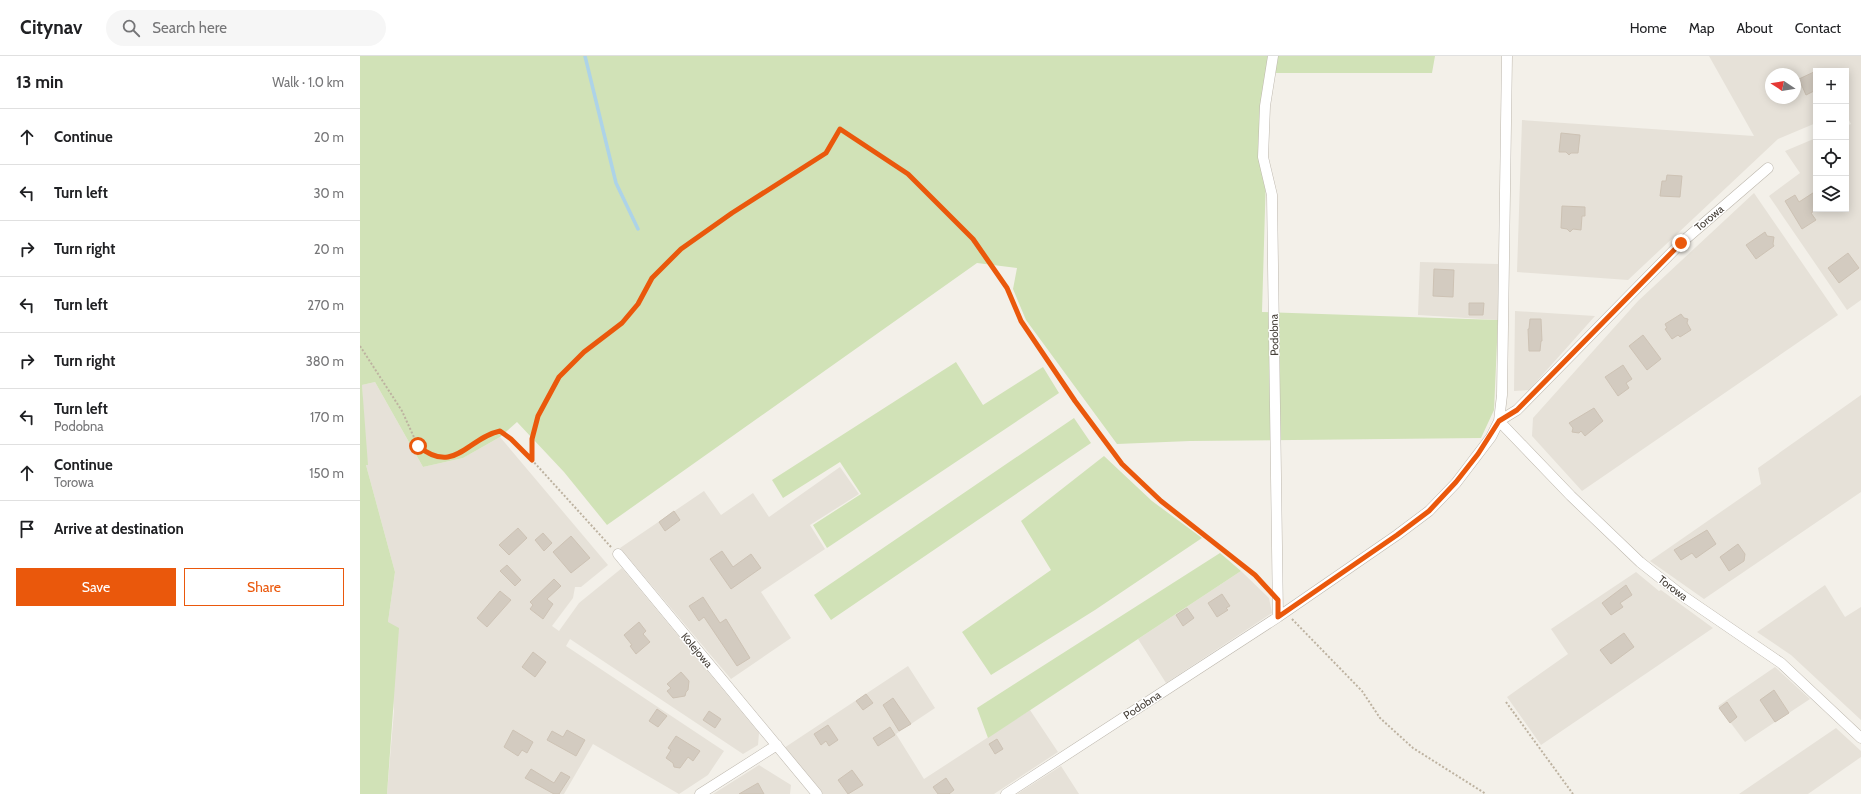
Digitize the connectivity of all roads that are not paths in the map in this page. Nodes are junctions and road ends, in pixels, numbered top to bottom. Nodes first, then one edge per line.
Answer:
1 (1273, 56) edge
2 (1507, 56) edge
3 (1768, 168) dead end
4 (1499, 421) junction
5 (618, 554) road end
6 (1282, 614) junction
7 (1861, 738) edge
8 (777, 745) junction
9 (700, 794) edge
10 (816, 794) edge
11 (1006, 794) edge

1 - 6 street, Podobna
2 - 4 street
3 - 4 street, Torowa
4 - 6 street, Podobna
4 - 7 street, Torowa
5 - 8 street, Kolejowa
6 - 11 street, Podobna
8 - 9 street
8 - 10 street, Kolejowa

